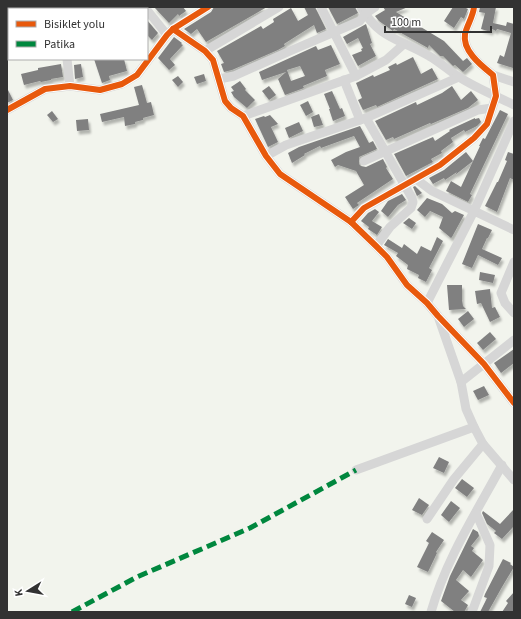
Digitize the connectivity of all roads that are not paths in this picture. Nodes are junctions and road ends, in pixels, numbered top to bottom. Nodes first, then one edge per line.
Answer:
1 (208, 7) edge
2 (279, 7) edge
3 (321, 7) edge
4 (375, 7) edge
5 (474, 7) edge
6 (363, 10) edge
7 (148, 11) edge
8 (170, 32) junction
9 (335, 33) junction
10 (404, 44) junction
11 (205, 51) junction
12 (67, 60) edge
13 (493, 74) junction
14 (356, 76) junction
15 (459, 77) junction
16 (219, 79) junction
17 (344, 80) junction
18 (514, 82) edge
19 (70, 86) junction
20 (496, 96) junction
21 (514, 105) edge
22 (492, 108) junction
23 (7, 110) edge
24 (243, 116) junction
25 (363, 119) junction
26 (514, 121) edge
27 (384, 151) junction
28 (266, 156) junction
29 (364, 161) dead end
30 (416, 179) junction
31 (404, 186) junction
32 (474, 211) junction
33 (351, 222) junction
34 (514, 230) edge
35 (376, 246) junction
36 (514, 262) edge
37 (427, 303) junction
38 (514, 314) edge
39 (438, 316) junction
40 (514, 340) edge
41 (484, 364) junction
42 (461, 382) junction
43 (514, 403) edge
44 (474, 427) junction
45 (483, 444) junction
46 (502, 465) junction
47 (356, 470) dead end
48 (514, 480) edge
49 (476, 513) junction
50 (427, 518) dead end
51 (434, 610) edge
52 (472, 612) edge

1 - 8 street
2 - 11 street
3 - 9 street
4 - 6 street
5 - 13 street
6 - 9 street
6 - 10 street
7 - 8 street
8 - 11 street
8 - 19 street
9 - 14 street
9 - 16 street
10 - 14 street
10 - 15 street
11 - 16 street
12 - 19 street
13 - 18 street
13 - 20 street
14 - 17 street
15 - 20 street
15 - 25 street
16 - 24 street
17 - 24 street
17 - 25 street
19 - 23 street
20 - 21 street
20 - 22 street
22 - 27 street
22 - 30 street
24 - 28 street
25 - 27 street
25 - 28 street
26 - 32 street
27 - 29 street
27 - 31 street
28 - 33 street
30 - 31 street
30 - 32 street
31 - 33 street
31 - 35 street
32 - 34 street
32 - 37 street
33 - 35 street
35 - 37 street
36 - 38 street
37 - 39 street
39 - 41 street
39 - 42 street
40 - 41 street
41 - 42 street
41 - 43 street
42 - 44 street
44 - 45 street
44 - 47 street
45 - 46 street
45 - 50 street
46 - 48 street
46 - 49 street
49 - 51 street
49 - 52 street

